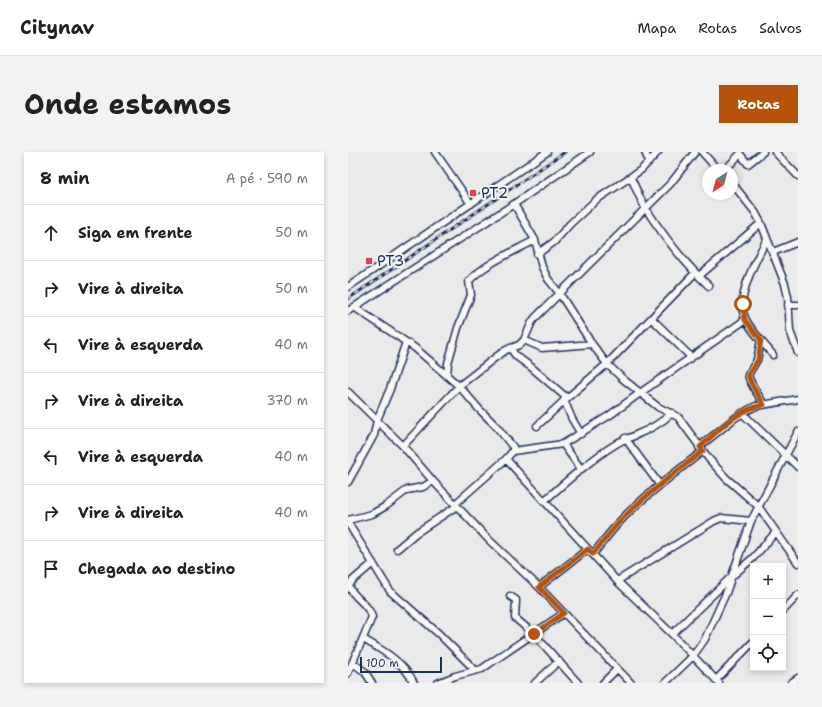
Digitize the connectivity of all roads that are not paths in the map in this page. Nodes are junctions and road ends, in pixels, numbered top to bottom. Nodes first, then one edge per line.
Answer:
1 (435, 152) edge
2 (547, 152) edge
3 (590, 152) edge
4 (645, 152) edge
5 (658, 152) edge
6 (696, 152) edge
7 (702, 152) edge
8 (763, 152) edge
9 (775, 152) edge
10 (741, 153) edge
11 (538, 155) edge
12 (649, 162) junction
13 (713, 164) edge
14 (730, 164) edge
15 (798, 176) edge
16 (631, 178) junction
17 (738, 191) edge
18 (471, 204) junction
19 (514, 204) junction
20 (646, 208) junction
21 (761, 223) junction
22 (767, 239) junction
23 (535, 240) junction
24 (798, 242) edge
25 (773, 252) junction
26 (538, 254) junction
27 (697, 275) junction
28 (709, 286) dead end
29 (348, 287) edge
30 (560, 294) junction
31 (788, 305) junction
32 (798, 306) edge
33 (351, 309) edge
34 (652, 319) junction
35 (745, 320) junction
36 (524, 340) junction
37 (761, 340) junction
38 (406, 342) junction
39 (592, 344) junction
40 (510, 348) junction
41 (798, 353) edge
42 (773, 355) dead end
43 (691, 357) junction
44 (607, 364) junction
45 (447, 376) junction
46 (459, 386) junction
47 (348, 392) edge
48 (640, 393) junction
49 (566, 399) junction
50 (798, 399) edge
51 (764, 405) junction
52 (672, 413) junction
53 (742, 413) junction
54 (377, 420) junction
55 (537, 426) dead end
56 (798, 432) edge
57 (581, 434) junction
58 (625, 438) junction
59 (563, 444) junction
60 (403, 446) junction
61 (701, 449) junction
62 (513, 451) junction
63 (786, 456) junction
64 (506, 459) junction
65 (798, 467) edge
66 (581, 469) junction
67 (433, 481) junction
68 (348, 482) edge
69 (659, 484) junction
70 (544, 501) junction
71 (456, 505) junction
72 (758, 506) junction
73 (348, 520) edge
74 (751, 521) junction
75 (348, 523) edge
76 (776, 532) junction
77 (397, 549) dead end
78 (588, 549) junction
79 (593, 554) junction
80 (796, 556) edge
81 (373, 563) junction
82 (798, 563) edge
83 (731, 577) junction
84 (617, 581) junction
85 (539, 587) junction
86 (798, 594) edge
87 (510, 596) dead end
88 (786, 607) edge
89 (564, 613) junction
90 (534, 634) junction
91 (672, 634) junction
92 (363, 639) junction
93 (750, 645) edge
94 (348, 655) edge
95 (693, 656) junction
96 (353, 661) junction
97 (560, 661) junction
98 (617, 669) junction
99 (475, 670) junction
100 (348, 673) edge
101 (798, 678) edge
102 (718, 682) edge
103 (372, 683) edge
104 (414, 683) edge
105 (438, 683) edge
106 (535, 683) edge
107 (578, 683) edge
108 (603, 683) edge
109 (631, 683) edge
110 (665, 683) edge
111 (791, 683) edge

1 - 18 street
2 - 11 street
3 - 19 street
4 - 12 street
5 - 12 street
6 - 20 street
7 - 13 street
8 - 10 street
9 - 15 street
10 - 14 street
11 - 18 street
12 - 16 street
16 - 20 street
16 - 26 street
17 - 21 street
18 - 29 street
19 - 23 street
19 - 33 street
20 - 27 street
20 - 30 street
21 - 22 street
21 - 27 street
22 - 25 street
22 - 35 street
23 - 26 street
23 - 45 street
24 - 25 street
25 - 31 street
26 - 30 street
27 - 28 street
27 - 34 street
30 - 36 street
30 - 39 street
31 - 32 street
31 - 41 street
33 - 38 street
34 - 43 street
34 - 44 street
35 - 37 street
35 - 43 street
36 - 39 street
36 - 40 street
37 - 42 street
37 - 51 street
38 - 45 street
38 - 54 street
39 - 44 street
40 - 46 street
40 - 49 street
43 - 48 street
44 - 48 street
44 - 49 street
45 - 46 street
46 - 60 street
46 - 62 street
47 - 54 street
48 - 52 street
48 - 57 street
49 - 55 street
49 - 57 street
50 - 51 street
51 - 53 street
52 - 58 street
52 - 61 street
53 - 61 street
53 - 63 street
54 - 60 street
54 - 68 street
56 - 63 street
57 - 59 street
58 - 66 street
58 - 69 street
59 - 62 street
59 - 66 street
60 - 67 street
61 - 69 street
61 - 72 street
62 - 64 street
63 - 65 street
63 - 72 street
64 - 70 street
64 - 71 street
66 - 70 street
67 - 71 street
67 - 73 street
69 - 79 street
70 - 78 street
71 - 77 street
71 - 85 street
72 - 74 street
72 - 76 street
74 - 83 street
74 - 84 street
75 - 81 street
76 - 80 street
76 - 83 street
78 - 79 street
78 - 85 street
79 - 84 street
80 - 82 street
81 - 92 street
81 - 99 street
83 - 91 street
83 - 95 street
84 - 91 street
85 - 89 street
86 - 88 street
87 - 90 street
89 - 90 street
89 - 98 street
90 - 97 street
90 - 99 street
91 - 95 street
92 - 96 street
92 - 104 street
93 - 102 street
94 - 96 street
95 - 102 street
95 - 110 street
96 - 100 street
96 - 103 street
97 - 106 street
97 - 107 street
98 - 108 street
98 - 109 street
99 - 105 street
101 - 111 street

